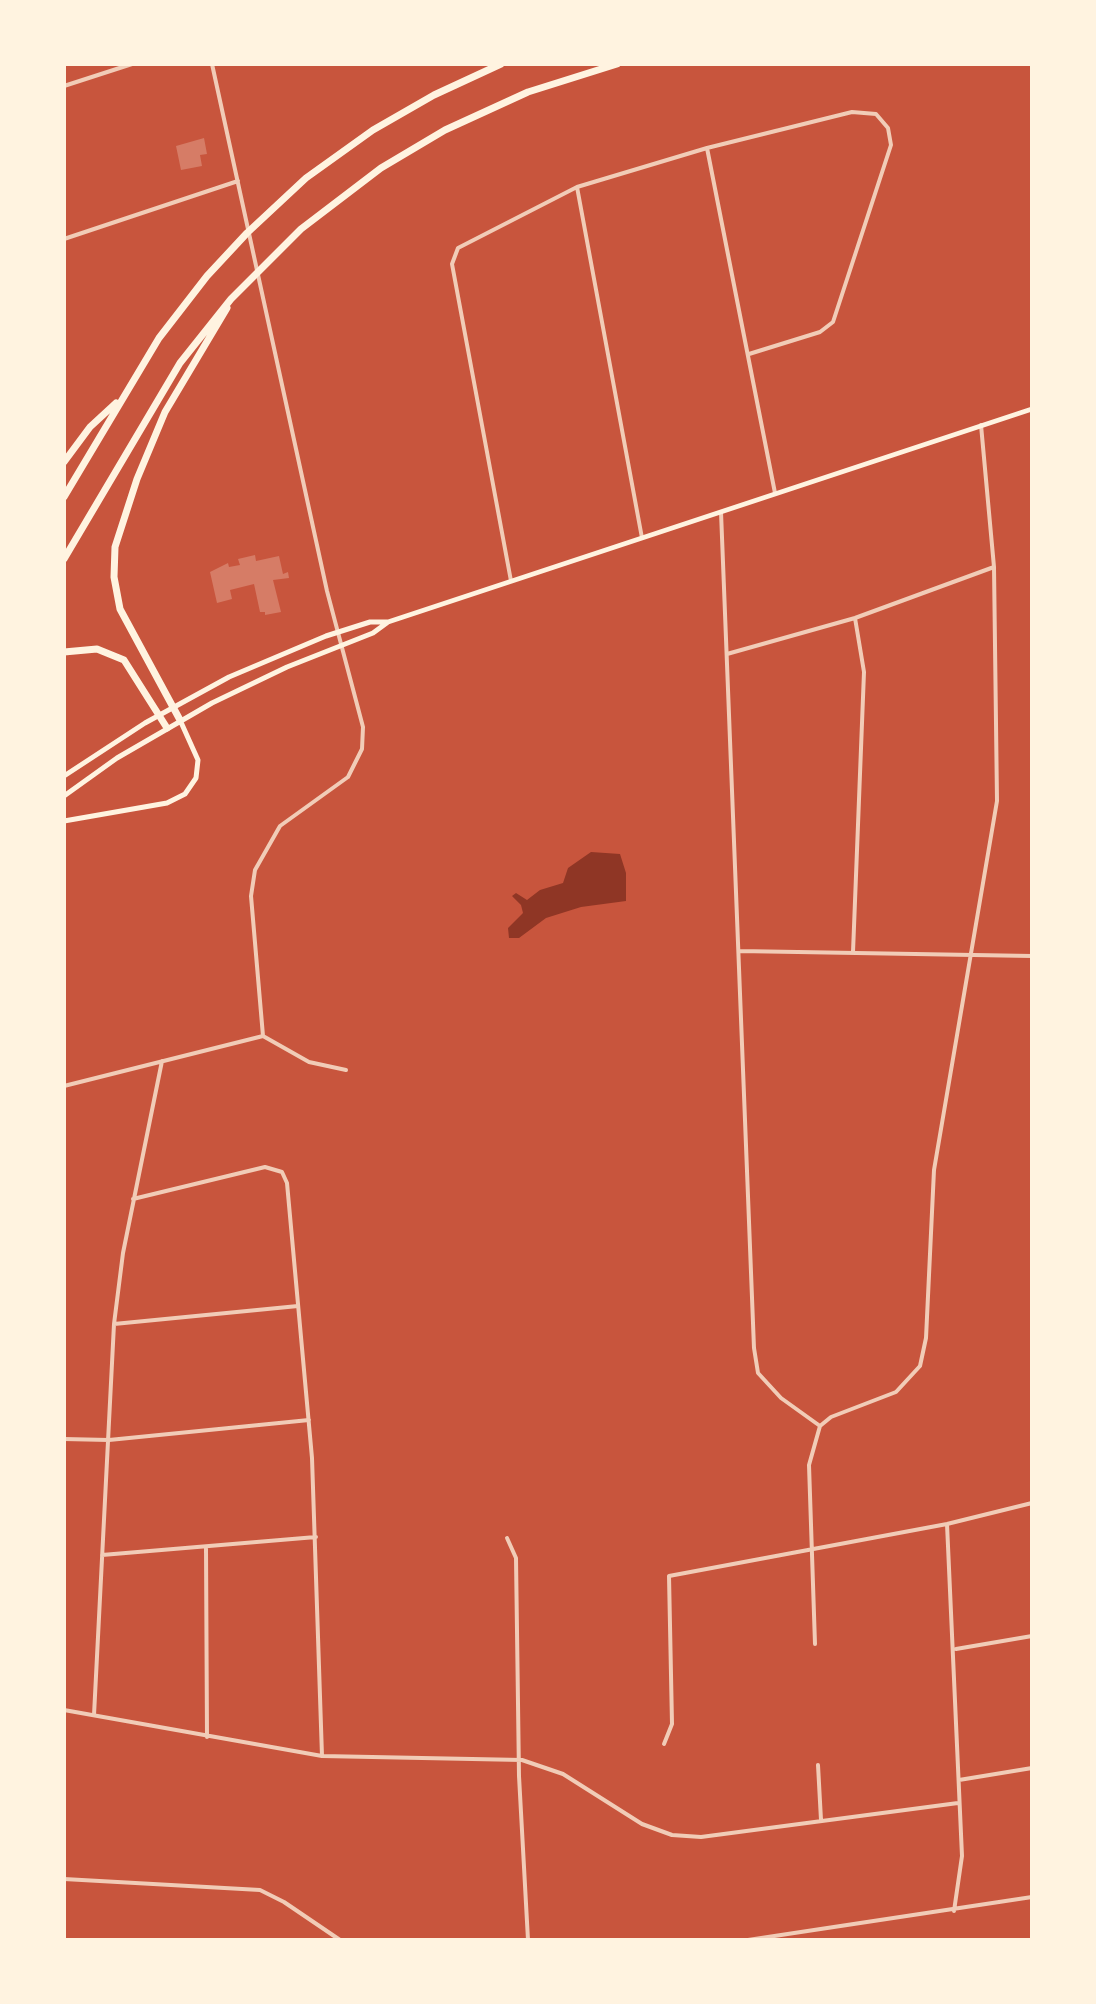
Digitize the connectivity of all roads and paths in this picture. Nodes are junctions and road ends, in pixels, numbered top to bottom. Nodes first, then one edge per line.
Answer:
1 (132, 64) edge
2 (212, 64) edge
3 (501, 64) edge
4 (617, 64) edge
5 (64, 86) edge
6 (707, 148) junction
7 (238, 181) junction
8 (577, 187) junction
9 (64, 239) edge
10 (64, 274) edge
11 (64, 288) edge
12 (231, 299) junction
13 (749, 354) junction
14 (121, 399) junction
15 (1032, 409) edge
16 (981, 425) junction
17 (64, 462) edge
18 (775, 493) junction
19 (64, 497) edge
20 (721, 512) junction
21 (642, 538) junction
22 (64, 559) edge
23 (994, 567) junction
24 (511, 581) junction
25 (855, 618) junction
26 (388, 622) junction
27 (337, 632) junction
28 (340, 646) junction
29 (64, 652) edge
30 (727, 654) junction
31 (173, 707) junction
32 (159, 715) junction
33 (180, 720) junction
34 (167, 728) junction
35 (64, 776) edge
36 (64, 796) edge
37 (64, 821) edge
38 (739, 951) junction
39 (853, 952) junction
40 (970, 954) junction
41 (1032, 956) edge
42 (263, 1036) junction
43 (162, 1061) junction
44 (346, 1070) dead end
45 (64, 1086) edge
46 (133, 1199) junction
47 (298, 1306) junction
48 (114, 1324) junction
49 (309, 1420) junction
50 (820, 1426) junction
51 (64, 1439) edge
52 (109, 1440) junction
53 (1032, 1503) edge
54 (947, 1524) junction
55 (316, 1537) junction
56 (507, 1538) dead end
57 (206, 1547) junction
58 (811, 1549) junction
59 (102, 1555) junction
60 (1032, 1636) edge
61 (815, 1644) dead end
62 (955, 1649) junction
63 (64, 1710) edge
64 (94, 1715) junction
65 (207, 1737) junction
66 (664, 1744) dead end
67 (322, 1756) junction
68 (522, 1760) junction
69 (818, 1765) dead end
70 (1032, 1768) edge
71 (959, 1780) junction
72 (958, 1803) junction
73 (821, 1820) junction
74 (64, 1879) edge
75 (1032, 1897) edge
76 (954, 1911) junction
77 (340, 1940) edge
78 (528, 1940) edge
79 (748, 1940) edge

1 - 5 street
2 - 7 street
3 - 14 highway
4 - 12 highway
6 - 8 street
6 - 13 street
6 - 13 street
7 - 9 street
7 - 27 street
8 - 21 street
8 - 24 street
10 - 11 street
12 - 22 highway
12 - 31 highway
13 - 18 street
14 - 17 highway
14 - 19 highway
15 - 16 main road
16 - 18 main road
16 - 23 street
18 - 20 main road
20 - 21 main road
20 - 30 street
21 - 24 main road
23 - 25 street
23 - 40 street
24 - 26 main road
25 - 30 street
25 - 39 street
26 - 27 main road
26 - 28 main road
27 - 28 street
27 - 31 main road
28 - 33 main road
28 - 42 street
29 - 32 highway
30 - 38 street
31 - 32 main road
31 - 33 highway
32 - 34 highway
32 - 35 main road
33 - 34 main road
33 - 37 main road
34 - 36 main road
38 - 39 street
38 - 50 street
39 - 40 street
40 - 41 street
40 - 50 street
42 - 43 street
42 - 44 street
43 - 45 street
43 - 46 street
46 - 47 street
46 - 48 street
47 - 48 street
47 - 49 street
48 - 52 street
49 - 52 street
49 - 55 street
50 - 58 street
51 - 52 street
52 - 59 street
53 - 54 street
54 - 58 street
54 - 62 street
55 - 57 street
55 - 67 street
56 - 68 street
57 - 59 street
57 - 65 street
58 - 61 street
58 - 66 street
59 - 64 street
60 - 62 street
62 - 71 street
63 - 64 street
64 - 65 street
65 - 67 street
67 - 68 street
68 - 73 street
68 - 78 street
69 - 73 street
70 - 71 street
71 - 72 street
72 - 73 street
72 - 76 street
74 - 77 street
75 - 76 street
76 - 79 street

